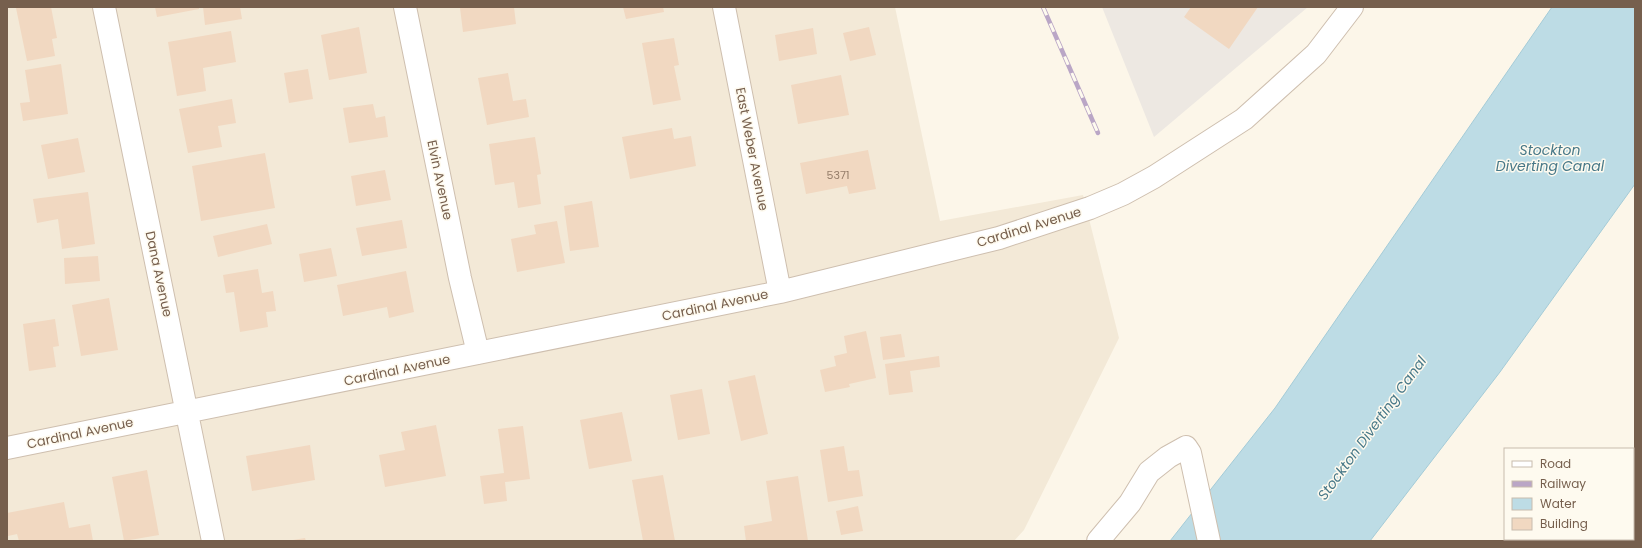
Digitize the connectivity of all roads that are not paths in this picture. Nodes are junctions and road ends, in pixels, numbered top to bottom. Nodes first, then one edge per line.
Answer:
1 (104, 7) edge
2 (405, 7) edge
3 (724, 7) edge
4 (1352, 7) edge
5 (780, 292) junction
6 (478, 353) junction
7 (187, 411) junction
8 (7, 448) edge
9 (213, 541) edge
10 (1098, 541) edge
11 (1209, 541) edge

1 - 7 street, Dana Avenue
2 - 6 street, Elvin Avenue
3 - 5 street, East Weber Avenue
4 - 5 street, Cardinal Avenue
5 - 6 street, Cardinal Avenue
6 - 7 street, Cardinal Avenue
7 - 8 street, Cardinal Avenue
7 - 9 street, Dana Avenue
10 - 11 street

